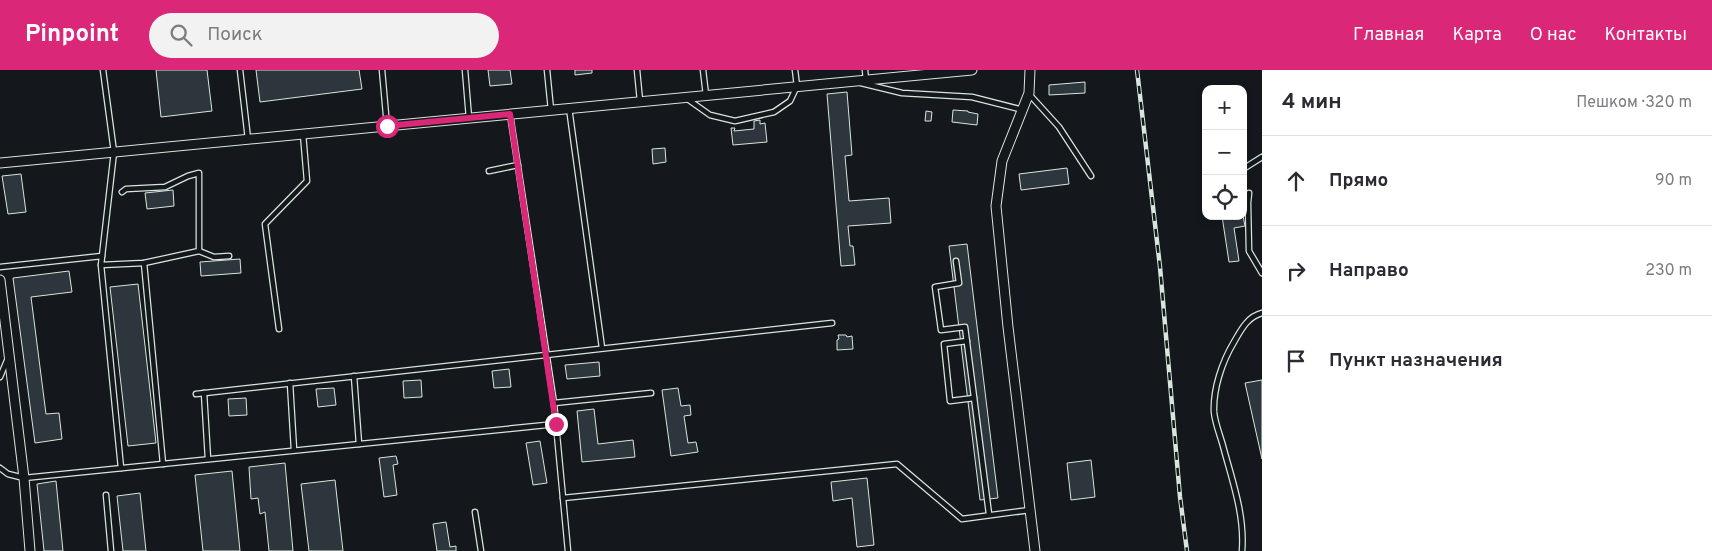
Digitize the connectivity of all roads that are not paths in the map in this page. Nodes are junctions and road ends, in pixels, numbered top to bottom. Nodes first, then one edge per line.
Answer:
1 (103, 70) edge
2 (240, 70) edge
3 (382, 70) edge
4 (465, 70) edge
5 (547, 70) edge
6 (637, 70) edge
7 (703, 70) edge
8 (795, 70) edge
9 (972, 70) edge
10 (1030, 70) edge
11 (942, 71) edge
12 (866, 75) edge
13 (853, 81) junction
14 (797, 86) junction
15 (1029, 93) junction
16 (706, 95) junction
17 (685, 97) junction
18 (640, 101) junction
19 (569, 108) junction
20 (551, 110) junction
21 (1023, 110) junction
22 (510, 114) junction
23 (469, 118) junction
24 (387, 126) junction
25 (303, 134) junction
26 (248, 139) junction
27 (114, 152) junction
28 (1262, 157) edge
29 (0, 163) edge
30 (518, 165) junction
31 (1247, 167) edge
32 (489, 171) dead end
33 (1091, 176) dead end
34 (122, 192) dead end
35 (1249, 194) dead end
36 (199, 251) junction
37 (102, 256) junction
38 (229, 256) dead end
39 (956, 261) dead end
40 (144, 264) junction
41 (101, 265) junction
42 (0, 268) edge
43 (1262, 273) edge
44 (0, 280) edge
45 (1262, 313) edge
46 (832, 323) dead end
47 (279, 329) dead end
48 (967, 341) junction
49 (602, 348) junction
50 (9, 355) junction
51 (547, 355) junction
52 (354, 376) junction
53 (0, 377) edge
54 (290, 383) junction
55 (652, 392) dead end
56 (204, 393) junction
57 (196, 394) dead end
58 (974, 398) junction
59 (554, 403) junction
60 (556, 424) junction
61 (359, 444) junction
62 (294, 450) junction
63 (208, 459) junction
64 (163, 464) junction
65 (0, 468) edge
66 (121, 468) junction
67 (24, 478) junction
68 (106, 495) dead end
69 (563, 498) junction
70 (1030, 510) junction
71 (475, 512) dead end
72 (989, 514) junction
73 (30, 551) edge
74 (111, 551) edge
75 (481, 551) edge
76 (568, 551) edge
77 (1035, 551) edge
78 (1242, 551) edge

1 - 27 lane
2 - 26 lane
3 - 24 lane
4 - 23 lane
5 - 20 lane
6 - 18 lane
7 - 16 lane
8 - 14 lane
9 - 11 street
10 - 15 street
11 - 12 street
12 - 13 street
13 - 14 street
13 - 21 lane
14 - 16 street
14 - 17 lane
15 - 21 street
15 - 33 lane
16 - 17 street
17 - 18 street
18 - 19 street
19 - 20 street
19 - 49 lane
20 - 22 street
21 - 70 street
22 - 23 street
22 - 30 lane
23 - 24 street
24 - 25 street
25 - 26 street
25 - 47 lane
26 - 27 street
27 - 29 street
27 - 37 lane
28 - 31 lane
30 - 32 lane
30 - 51 lane
34 - 36 lane
35 - 43 lane
36 - 38 lane
36 - 40 lane
37 - 41 lane
37 - 42 lane
39 - 48 lane
40 - 41 lane
40 - 64 lane
41 - 66 lane
44 - 50 street
45 - 78 lane
46 - 49 lane
48 - 58 lane
48 - 58 lane
49 - 51 lane
50 - 53 lane
50 - 67 street
51 - 52 lane
51 - 59 lane
52 - 54 lane
52 - 61 lane
54 - 56 lane
54 - 62 lane
55 - 59 lane
56 - 57 lane
56 - 63 lane
58 - 72 lane
59 - 60 lane
60 - 61 lane
60 - 69 lane
61 - 62 lane
62 - 63 lane
63 - 64 lane
64 - 66 lane
65 - 67 lane
66 - 67 lane
67 - 73 street
68 - 74 lane
69 - 72 lane
69 - 76 lane
70 - 72 lane
70 - 77 street
71 - 75 lane

